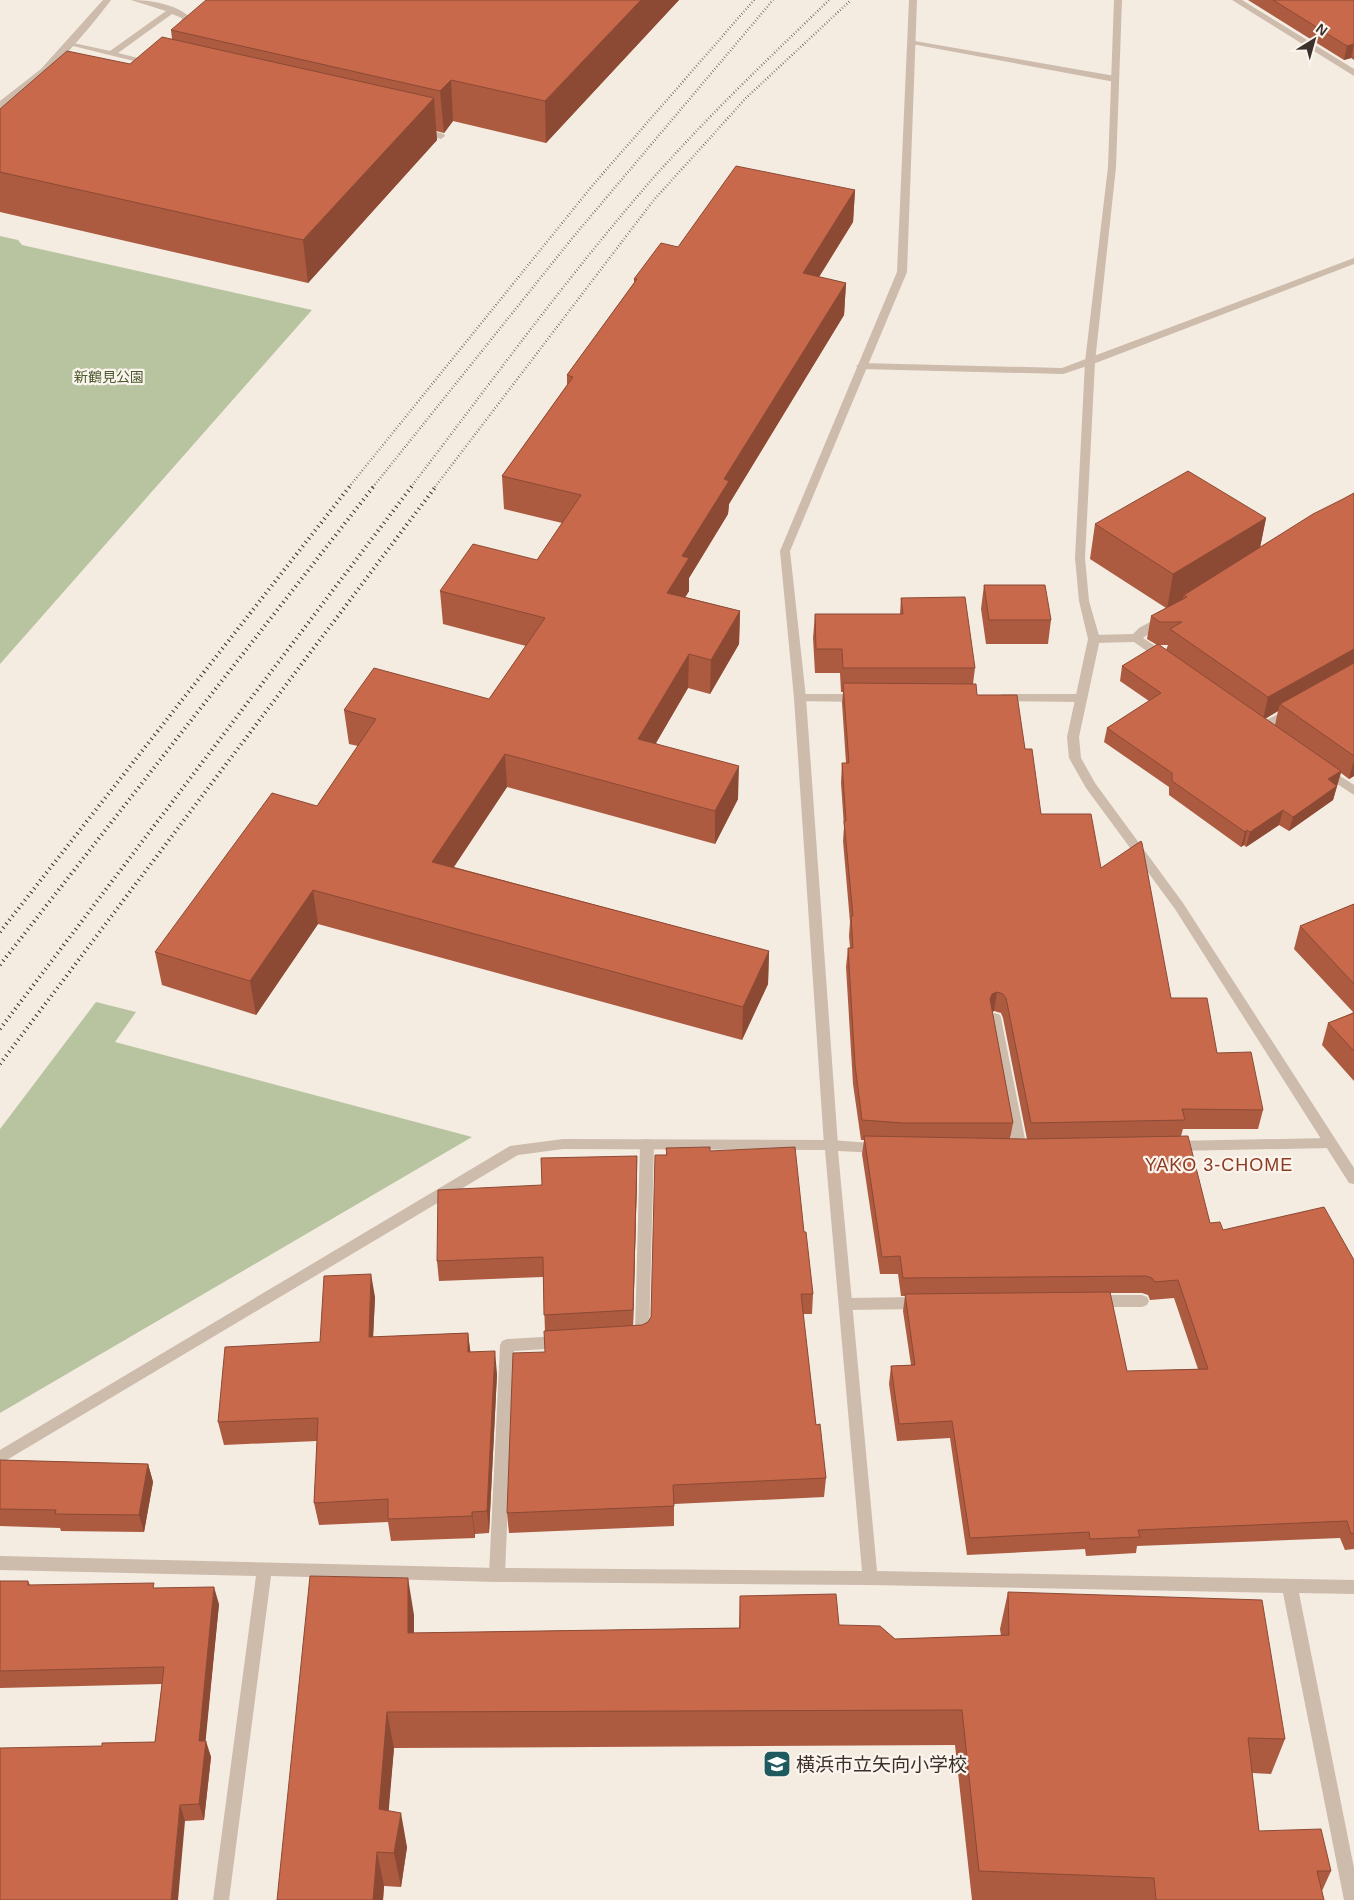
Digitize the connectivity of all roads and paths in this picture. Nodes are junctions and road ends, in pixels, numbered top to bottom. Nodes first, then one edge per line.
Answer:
1 (107, 0) edge
2 (135, 0) edge
3 (913, 0) edge
4 (1118, 0) edge
5 (1236, 0) edge
6 (172, 10) junction
7 (182, 36) dead end
8 (912, 42) junction
9 (69, 44) junction
10 (112, 54) junction
11 (1350, 66) edge
12 (158, 67) edge
13 (1354, 73) edge
14 (1115, 79) junction
15 (1, 104) edge
16 (413, 129) edge
17 (441, 136) dead end
18 (1354, 262) edge
19 (1090, 362) junction
20 (861, 366) junction
21 (1168, 615) edge
22 (1094, 638) junction
23 (1136, 638) junction
24 (1176, 666) edge
25 (800, 698) junction
26 (869, 698) edge
27 (988, 698) edge
28 (1081, 698) junction
29 (1304, 703) edge
30 (1263, 727) edge
31 (1316, 764) edge
32 (1354, 791) edge
33 (995, 1018) edge
34 (1330, 1142) junction
35 (647, 1144) junction
36 (831, 1144) junction
37 (1158, 1146) edge
38 (891, 1148) edge
39 (1020, 1149) edge
40 (1354, 1179) edge
41 (1142, 1301) dead end
42 (1082, 1302) edge
43 (934, 1303) edge
44 (846, 1304) junction
45 (622, 1338) edge
46 (574, 1341) edge
47 (0, 1458) edge
48 (0, 1563) edge
49 (264, 1570) junction
50 (497, 1576) junction
51 (870, 1578) junction
52 (1290, 1586) junction
53 (1354, 1587) edge
54 (221, 1900) edge
55 (1352, 1900) edge

1 - 9 street
2 - 6 street
3 - 8 street
4 - 14 street
5 - 11 street
6 - 7 street
6 - 10 street
8 - 14 street
8 - 20 street
9 - 10 street
9 - 15 street
10 - 12 street
11 - 13 street
14 - 19 street
16 - 17 street
18 - 19 street
19 - 20 street
19 - 22 street
20 - 25 street
21 - 23 street
22 - 23 street
22 - 28 street
23 - 24 street
25 - 26 street
25 - 36 street
27 - 28 street
28 - 34 street
29 - 30 street
31 - 32 street
33 - 39 street
34 - 37 street
34 - 40 street
35 - 36 street
35 - 45 street
35 - 47 street
36 - 38 street
36 - 44 street
41 - 42 street
43 - 44 street
44 - 51 street
46 - 50 street
48 - 49 street
49 - 50 street
49 - 54 street
50 - 51 street
51 - 52 street
52 - 53 street
52 - 55 street

